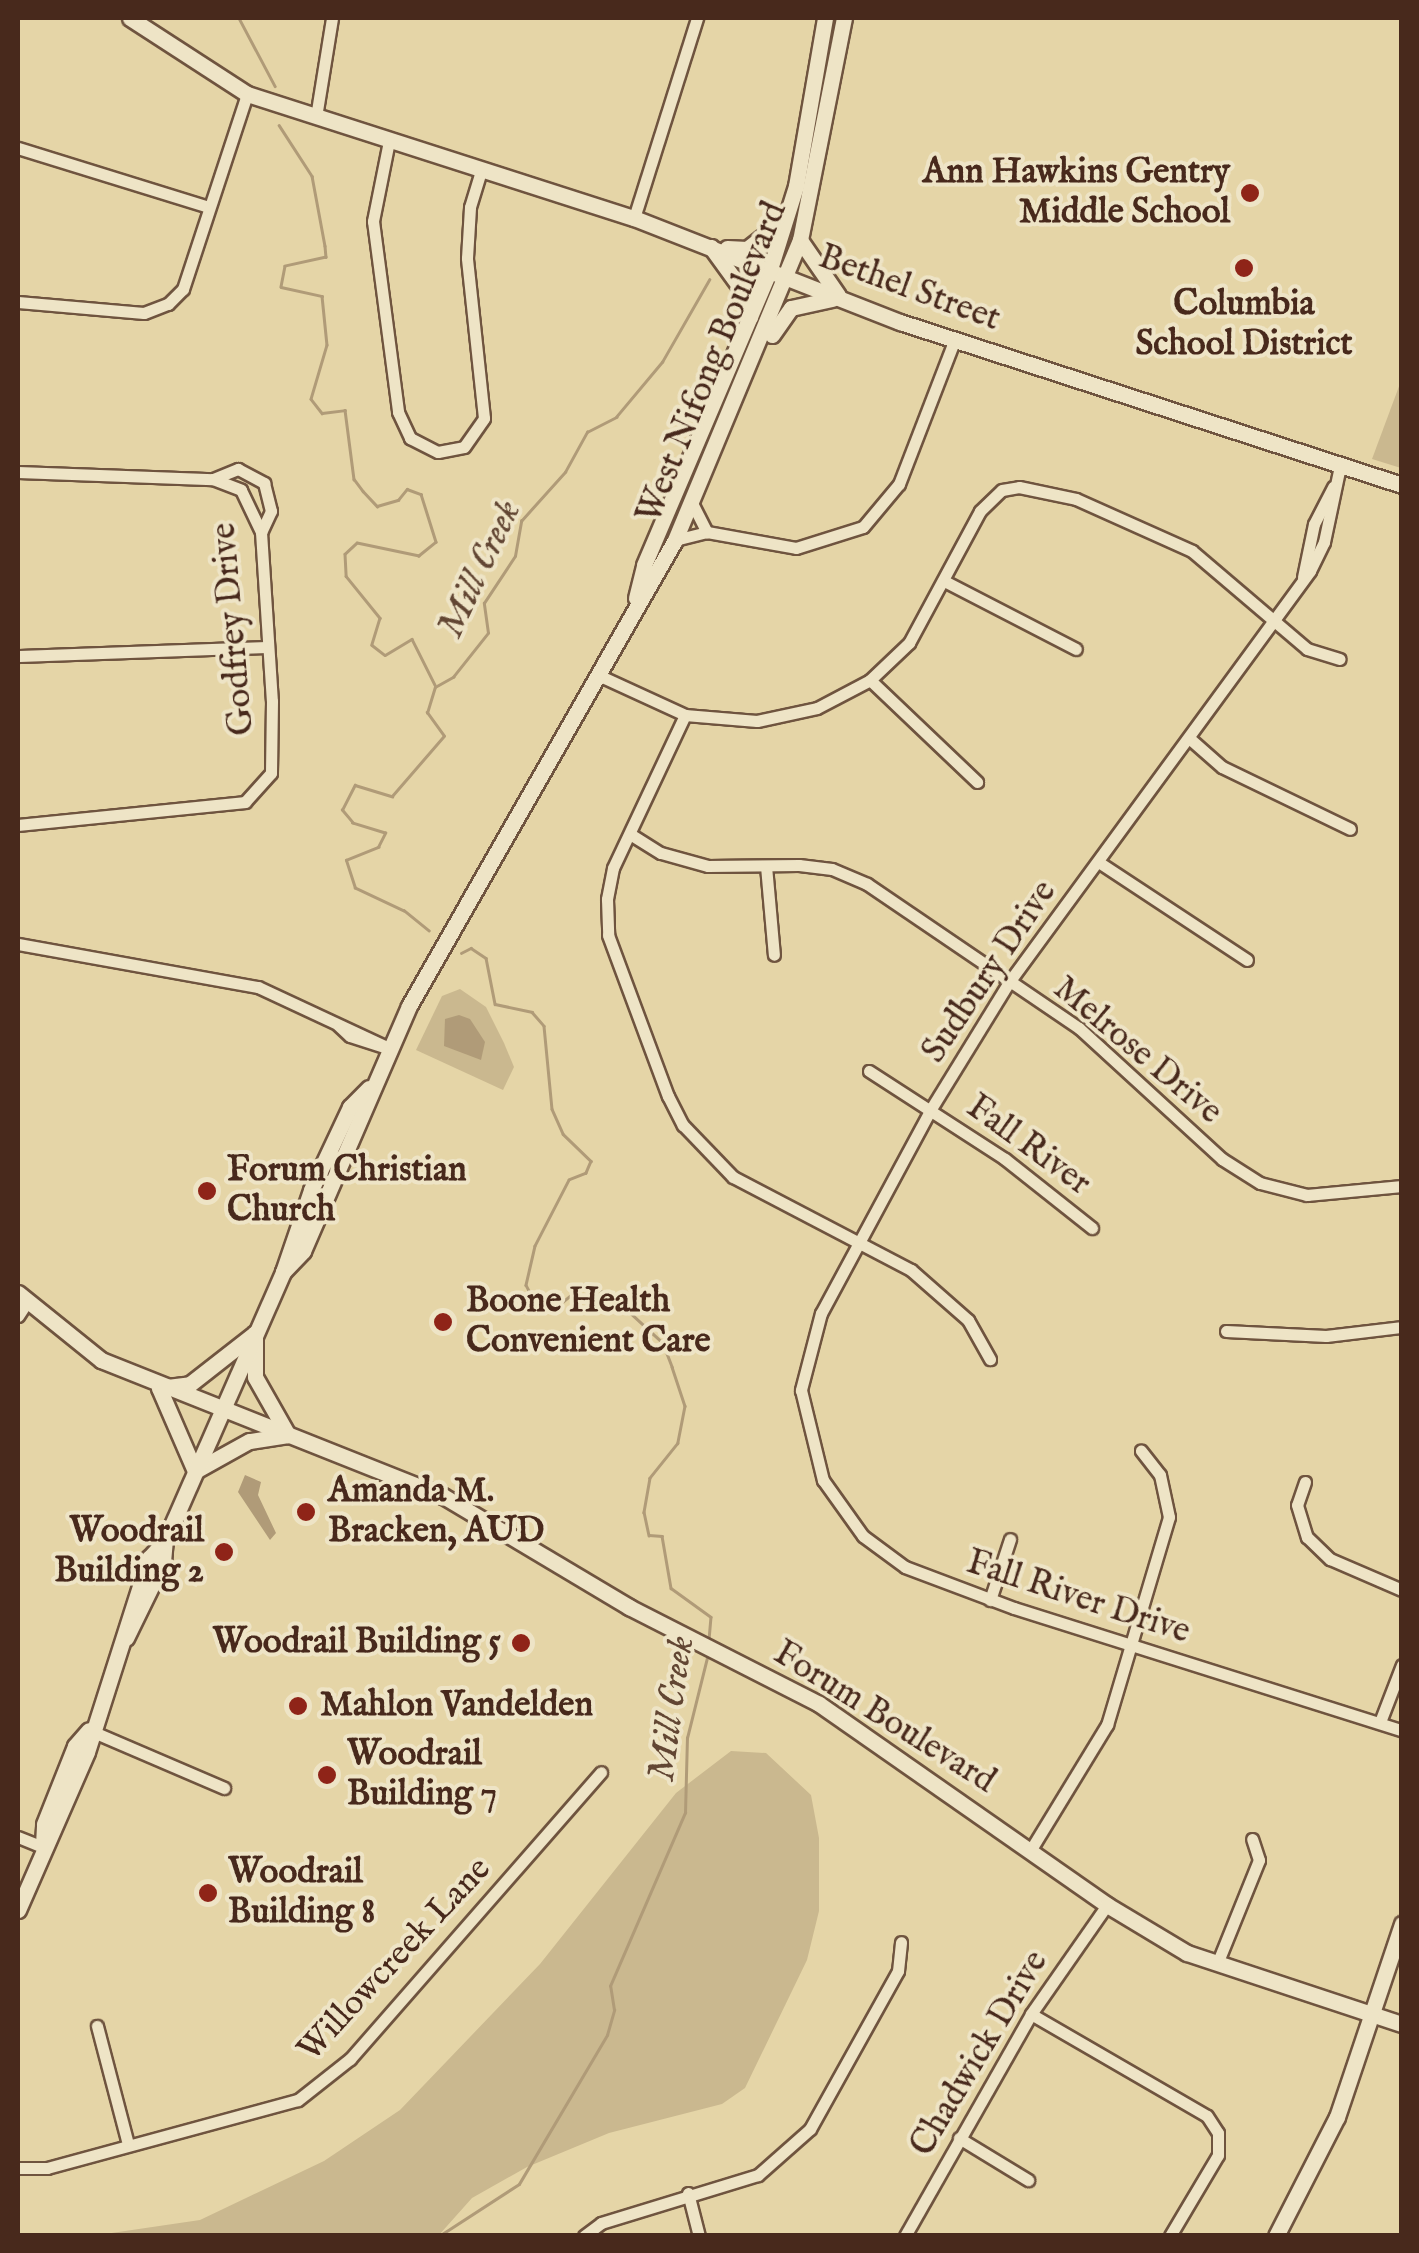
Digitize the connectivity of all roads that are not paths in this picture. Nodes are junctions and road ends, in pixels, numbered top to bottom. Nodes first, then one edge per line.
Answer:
1 (130, 18) edge
2 (332, 18) edge
3 (697, 18) edge
4 (824, 18) edge
5 (844, 18) edge
6 (247, 94) junction
7 (316, 117) junction
8 (388, 140) junction
9 (18, 148) edge
10 (481, 170) junction
11 (208, 208) junction
12 (787, 217) junction
13 (634, 218) junction
14 (800, 240) junction
15 (711, 247) junction
16 (778, 273) junction
17 (840, 298) junction
18 (18, 302) edge
19 (750, 318) junction
20 (955, 339) junction
21 (739, 393) junction
22 (1340, 466) junction
23 (18, 472) edge
24 (213, 478) junction
25 (1402, 485) edge
26 (692, 503) junction
27 (261, 532) junction
28 (707, 532) junction
29 (675, 540) junction
30 (946, 582) junction
31 (636, 602) junction
32 (1272, 622) junction
33 (268, 646) junction
34 (1076, 649) dead end
35 (18, 656) edge
36 (1338, 659) dead end
37 (598, 675) junction
38 (870, 680) junction
39 (686, 715) junction
40 (1189, 738) junction
41 (977, 782) dead end
42 (18, 825) edge
43 (1350, 829) dead end
44 (630, 834) junction
45 (1100, 863) junction
46 (766, 866) junction
47 (18, 944) edge
48 (774, 955) dead end
49 (1247, 960) dead end
50 (1009, 982) junction
51 (389, 1048) junction
52 (869, 1071) dead end
53 (370, 1086) junction
54 (931, 1109) junction
55 (336, 1137) junction
56 (1402, 1186) edge
57 (327, 1198) junction
58 (1092, 1228) dead end
59 (857, 1238) junction
60 (283, 1272) junction
61 (21, 1304) edge
62 (1402, 1327) edge
63 (1226, 1331) dead end
64 (256, 1333) junction
65 (990, 1359) dead end
66 (160, 1388) junction
67 (220, 1412) junction
68 (807, 1431) joint
69 (288, 1436) junction
70 (1140, 1450) dead end
71 (195, 1471) junction
72 (1306, 1482) dead end
73 (1010, 1539) dead end
74 (1402, 1590) edge
75 (990, 1600) junction
76 (1130, 1644) junction
77 (1402, 1665) edge
78 (1380, 1722) junction
79 (89, 1730) junction
80 (1402, 1730) edge
81 (601, 1772) dead end
82 (224, 1788) dead end
83 (18, 1837) edge
84 (1252, 1839) dead end
85 (43, 1847) junction
86 (1030, 1851) junction
87 (1106, 1905) junction
88 (18, 1910) edge
89 (1402, 1924) edge
90 (901, 1942) dead end
91 (1216, 1964) junction
92 (1032, 2014) junction
93 (1371, 2014) junction
94 (1402, 2024) edge
95 (97, 2026) dead end
96 (959, 2138) junction
97 (128, 2144) junction
98 (18, 2168) edge
99 (1028, 2180) dead end
100 (688, 2193) junction
101 (1281, 2234) edge
102 (584, 2236) edge
103 (699, 2236) edge
104 (905, 2236) edge
105 (1170, 2236) edge

1 - 6 main road, Bethel Street
2 - 7 street
3 - 13 street
4 - 12 main road, West Nifong Boulevard
5 - 14 main road, West Nifong Boulevard
6 - 7 main road, Bethel Street
6 - 11 street
7 - 8 main road, Bethel Street
8 - 10 main road, Bethel Street
8 - 10 street
9 - 11 street
10 - 13 main road, Bethel Street
11 - 18 street
12 - 15 main road
12 - 16 main road, West Nifong Boulevard
13 - 15 main road, Bethel Street
14 - 16 main road, West Nifong Boulevard
14 - 17 main road
15 - 16 main road, Bethel Street
15 - 19 main road
16 - 17 main road, Bethel Street
16 - 19 main road, West Nifong Boulevard
16 - 21 main road, West Nifong Boulevard
17 - 20 main road, Bethel Street
17 - 21 main road
19 - 31 main road, West Nifong Boulevard
20 - 22 main road, Bethel Street
20 - 28 street
21 - 26 main road, West Nifong Boulevard
22 - 25 main road, Bethel Street
22 - 32 street, Sudbury Drive
23 - 24 street, Godfrey Drive
24 - 27 street, Godfrey Drive
24 - 27 street
26 - 28 street
26 - 29 main road, West Nifong Boulevard
27 - 33 street, Godfrey Drive
28 - 29 street
29 - 31 main road, West Nifong Boulevard
30 - 32 street
30 - 34 street
30 - 38 street
31 - 37 main road, West Nifong Boulevard
32 - 36 street
32 - 40 street, Sudbury Drive
33 - 35 street
33 - 42 street, Godfrey Drive
37 - 39 street
37 - 51 main road, West Nifong Boulevard
38 - 39 street
38 - 41 street
39 - 44 street
40 - 43 street
40 - 45 street, Sudbury Drive
44 - 46 street, Melrose Drive
44 - 59 street
45 - 49 street
45 - 50 street, Sudbury Drive
46 - 48 street
46 - 50 street, Melrose Drive
47 - 51 street
50 - 54 street, Sudbury Drive
50 - 56 street, Melrose Drive
51 - 53 main road, West Nifong Boulevard
52 - 54 street, Fall River
53 - 55 main road, West Nifong Boulevard
53 - 57 main road, West Nifong Boulevard
54 - 58 street, Fall River
54 - 59 street, Sudbury Drive
55 - 57 main road
55 - 60 main road, West Nifong Boulevard
57 - 60 main road, West Nifong Boulevard
59 - 65 street
59 - 68 street, Sudbury Drive
60 - 64 main road, West Nifong Boulevard
61 - 66 main road, Forum Boulevard
62 - 63 street
64 - 66 main road
64 - 67 main road, West Nifong Boulevard
64 - 69 main road
66 - 67 main road, Forum Boulevard
66 - 71 main road
67 - 69 main road, Forum Boulevard
67 - 71 main road, West Nifong Boulevard
68 - 75 street, Fall River Drive
69 - 71 main road
69 - 86 main road, Forum Boulevard
70 - 76 street
71 - 79 main road, West Nifong Boulevard
72 - 74 street
73 - 75 street
75 - 76 street, Fall River Drive
76 - 78 street, Fall River Drive
76 - 86 street
77 - 78 street
78 - 80 street, Fall River Drive
79 - 82 street
79 - 85 main road, West Nifong Boulevard
81 - 97 street, Willowcreek Lane
83 - 85 street
84 - 91 street
85 - 88 main road, West Nifong Boulevard
86 - 87 main road, Forum Boulevard
87 - 91 main road, Forum Boulevard
87 - 92 street, Chadwick Drive
89 - 93 main road
90 - 100 street
91 - 93 main road, Forum Boulevard
92 - 96 street, Chadwick Drive
92 - 105 street
93 - 94 main road, Forum Boulevard
93 - 101 main road
95 - 97 street
96 - 99 street
96 - 104 street, Chadwick Drive
97 - 98 street, Willowcreek Lane
100 - 102 street
100 - 103 street

